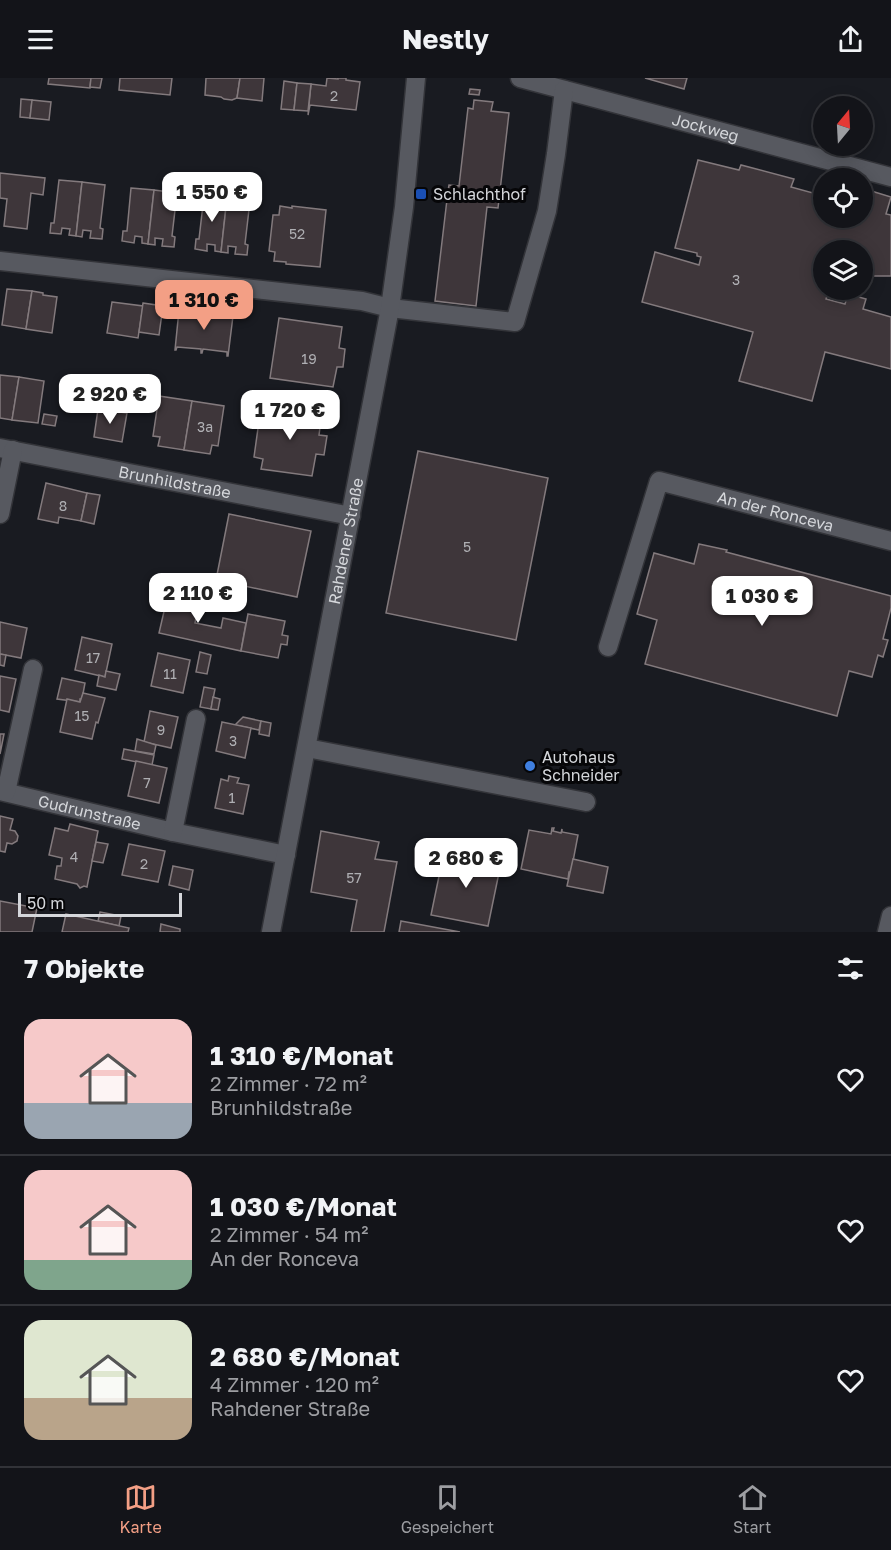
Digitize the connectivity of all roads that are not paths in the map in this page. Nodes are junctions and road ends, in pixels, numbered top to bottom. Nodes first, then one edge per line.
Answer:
1 (416, 78) edge
2 (520, 78) edge
3 (564, 90) junction
4 (891, 177) edge
5 (0, 261) edge
6 (390, 308) junction
7 (6, 449) edge
8 (0, 514) edge
9 (351, 516) junction
10 (891, 542) edge
11 (608, 647) dead end
12 (33, 669) dead end
13 (196, 719) dead end
14 (307, 747) junction
15 (3, 791) edge
16 (586, 802) dead end
17 (173, 832) junction
18 (286, 855) junction
19 (891, 916) edge
20 (271, 932) edge
21 (887, 932) edge

1 - 6 street, Rahdener Straße
2 - 3 street, Jockweg
3 - 4 street, Jockweg
3 - 6 street
5 - 6 street
6 - 9 street, Rahdener Straße
7 - 8 street
7 - 9 street, Brunhildstraße
9 - 14 street, Rahdener Straße
10 - 11 street, An der Ronceva
12 - 15 street, Gudrunstraße
13 - 17 street
14 - 16 street
14 - 18 street, Rahdener Straße
15 - 17 street, Gudrunstraße
17 - 18 street, Gudrunstraße
18 - 20 street, Rahdener Straße
19 - 21 street

